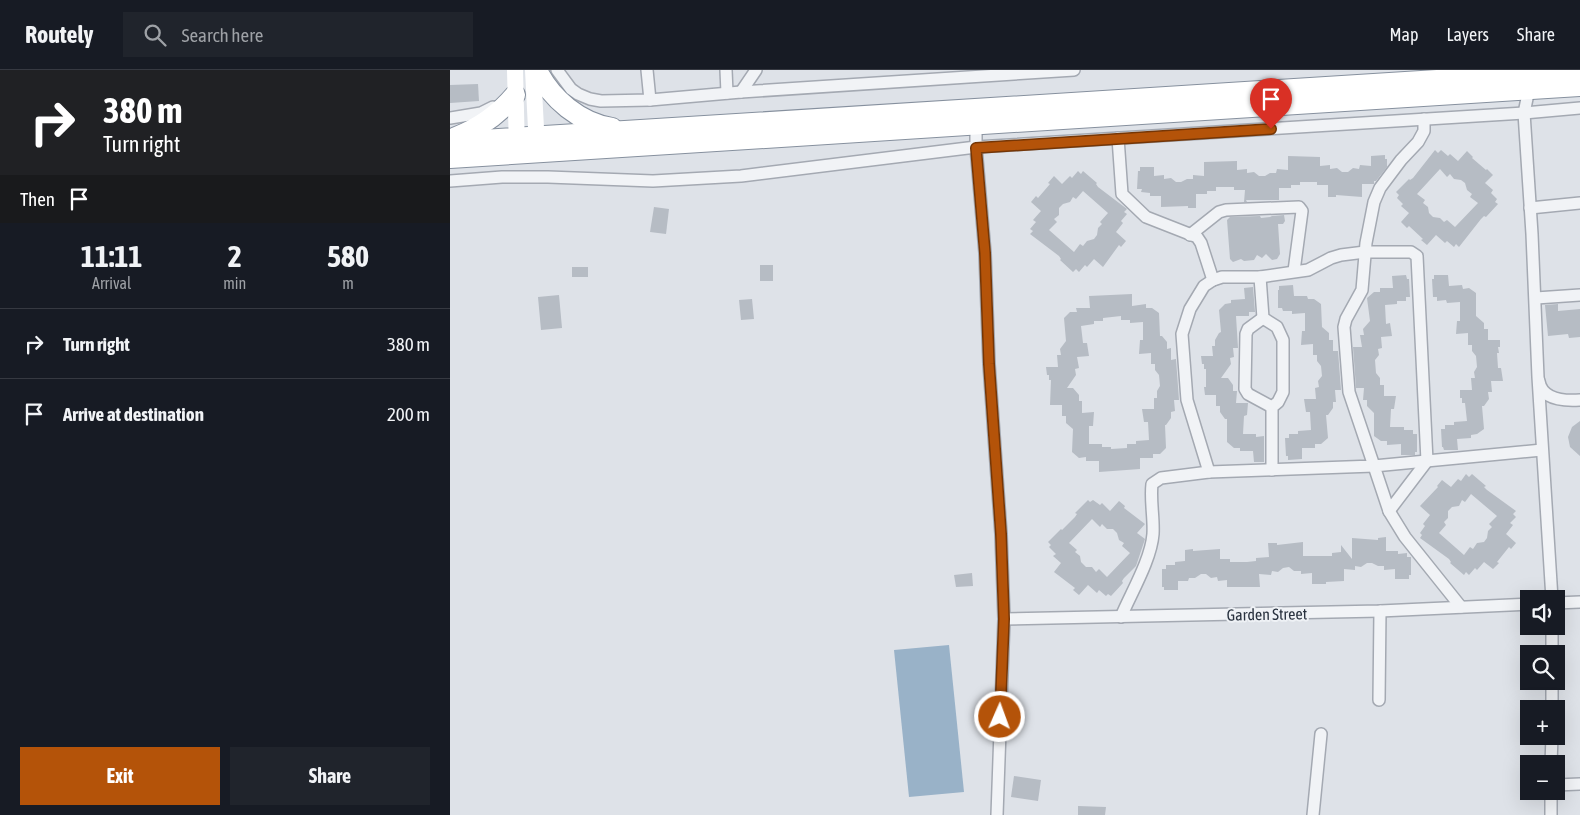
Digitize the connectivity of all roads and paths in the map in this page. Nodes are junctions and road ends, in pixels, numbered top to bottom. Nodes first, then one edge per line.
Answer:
1 (533, 70) edge
2 (537, 70) edge
3 (557, 70) edge
4 (647, 70) edge
5 (726, 70) edge
6 (756, 70) edge
7 (1074, 70) edge
8 (1580, 71) edge
9 (967, 74) edge
10 (900, 76) edge
11 (515, 83) edge
12 (1580, 86) edge
13 (1529, 89) junction
14 (741, 92) junction
15 (726, 93) junction
16 (650, 100) junction
17 (1580, 108) edge
18 (1524, 113) junction
19 (450, 118) edge
20 (1424, 119) junction
21 (976, 124) junction
22 (626, 131) junction
23 (1118, 138) junction
24 (450, 140) edge
25 (527, 145) junction
26 (976, 148) junction
27 (450, 158) edge
28 (450, 181) edge
29 (1580, 204) edge
30 (1530, 208) junction
31 (1190, 235) junction
32 (1365, 252) junction
33 (1294, 271) junction
34 (1260, 277) junction
35 (1213, 280) junction
36 (1580, 295) edge
37 (1536, 298) junction
38 (1263, 318) junction
39 (1538, 377) junction
40 (1580, 400) edge
41 (1272, 407) junction
42 (1542, 450) junction
43 (1427, 461) junction
44 (1374, 466) junction
45 (1272, 470) junction
46 (1209, 472) junction
47 (1389, 511) junction
48 (1551, 590) edge
49 (1580, 602) edge
50 (1565, 603) edge
51 (1520, 604) edge
52 (1461, 607) junction
53 (1380, 611) junction
54 (1121, 617) junction
55 (1004, 619) junction
56 (1378, 700) dead end
57 (1321, 734) dead end
58 (1580, 784) edge
59 (1565, 785) edge
60 (1551, 800) edge
61 (997, 815) edge
62 (1312, 815) edge
63 (1551, 815) edge

1 - 25 main road
2 - 22 highway
3 - 16 street
4 - 16 street
5 - 15 street
6 - 14 street
7 - 9 street
8 - 22 highway
9 - 10 street
10 - 14 street
11 - 19 street
11 - 24 highway
11 - 25 main road
12 - 13 highway
13 - 18 street
13 - 21 highway
14 - 15 street
15 - 16 street
17 - 18 street
18 - 20 street
18 - 30 street
20 - 23 street
20 - 32 street
21 - 25 highway
21 - 26 street
22 - 25 highway
23 - 26 street
23 - 31 street
24 - 25 highway
25 - 27 highway
26 - 28 street
26 - 55 street
29 - 30 street
30 - 37 street
31 - 33 street
31 - 35 street
32 - 33 street
32 - 43 street
32 - 44 street
33 - 34 street
34 - 35 street
34 - 38 street
35 - 46 street
36 - 37 street
37 - 39 street
38 - 41 street
38 - 41 street
39 - 40 street
39 - 42 street
41 - 45 street
42 - 43 street
42 - 48 street
43 - 44 street
43 - 47 street
44 - 45 street
44 - 47 street
45 - 46 street
46 - 54 street
47 - 52 street
49 - 50 street
51 - 52 street, Garden Street
52 - 53 street, Garden Street
53 - 54 street, Garden Street
53 - 56 street
54 - 55 street, Garden Street
55 - 61 street
57 - 62 street
58 - 59 street
60 - 63 street

